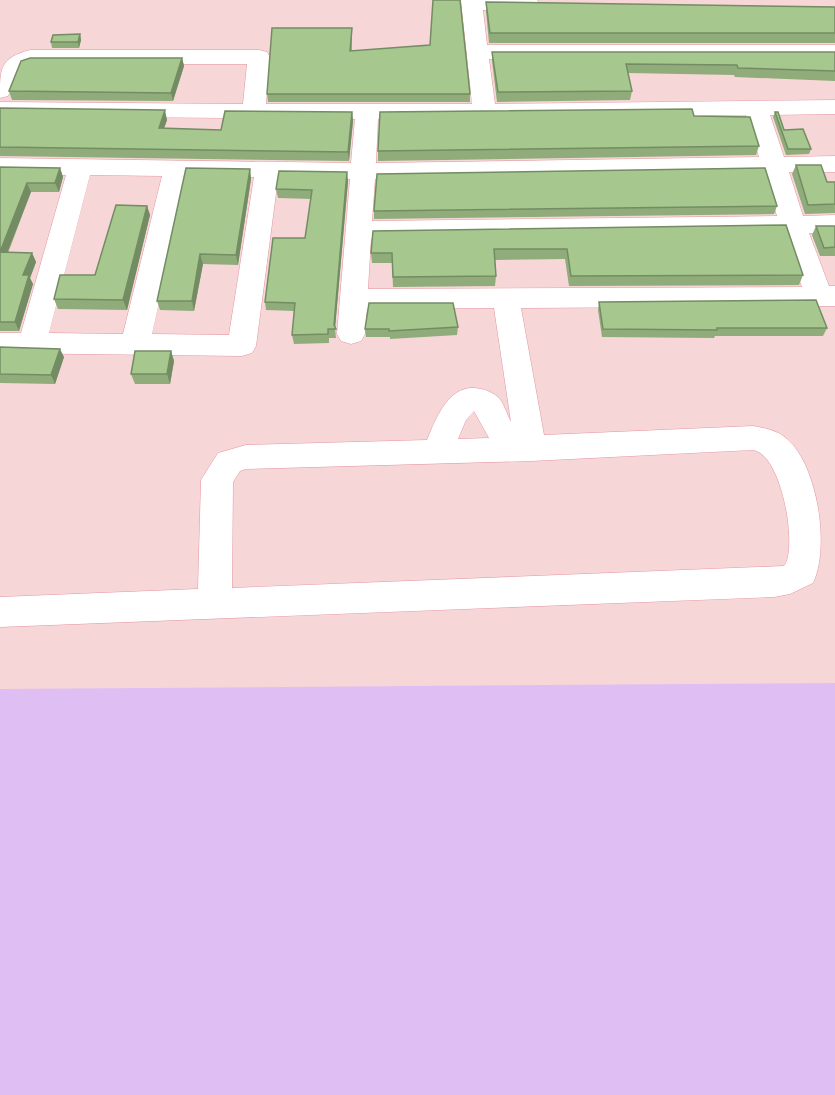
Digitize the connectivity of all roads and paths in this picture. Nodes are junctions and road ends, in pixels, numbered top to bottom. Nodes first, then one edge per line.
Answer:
1 (471, 2) edge
2 (553, 4) edge
3 (477, 52) junction
4 (835, 52) edge
5 (0, 91) edge
6 (835, 107) edge
7 (756, 108) junction
8 (0, 109) edge
9 (254, 110) junction
10 (484, 111) junction
11 (367, 112) junction
12 (835, 164) edge
13 (773, 165) junction
14 (0, 166) edge
15 (80, 167) junction
16 (176, 169) junction
17 (267, 170) junction
18 (364, 171) junction
19 (835, 224) edge
20 (793, 225) junction
21 (360, 230) junction
22 (827, 297) edge
23 (506, 298) junction
24 (354, 299) junction
25 (351, 334) dead end
26 (0, 343) edge
27 (32, 343) junction
28 (135, 345) junction
29 (520, 449) junction
30 (438, 452) junction
31 (215, 603) junction
32 (0, 612) edge

1 - 2 street
1 - 3 street
3 - 4 street
3 - 10 street
5 - 9 street
6 - 7 street
7 - 10 street
7 - 13 street
8 - 9 street
9 - 11 street
10 - 11 street
11 - 18 street
12 - 13 street
13 - 18 street
13 - 20 street
14 - 15 street
15 - 16 street
15 - 27 street
16 - 17 street
16 - 28 street
17 - 18 street
17 - 28 street
18 - 21 street
19 - 20 street
20 - 21 street
20 - 22 street
21 - 24 street
22 - 23 street
23 - 24 street
23 - 29 street
24 - 25 street
26 - 27 street
27 - 28 street
29 - 30 street
29 - 30 street
29 - 31 street
30 - 31 street
31 - 32 street

